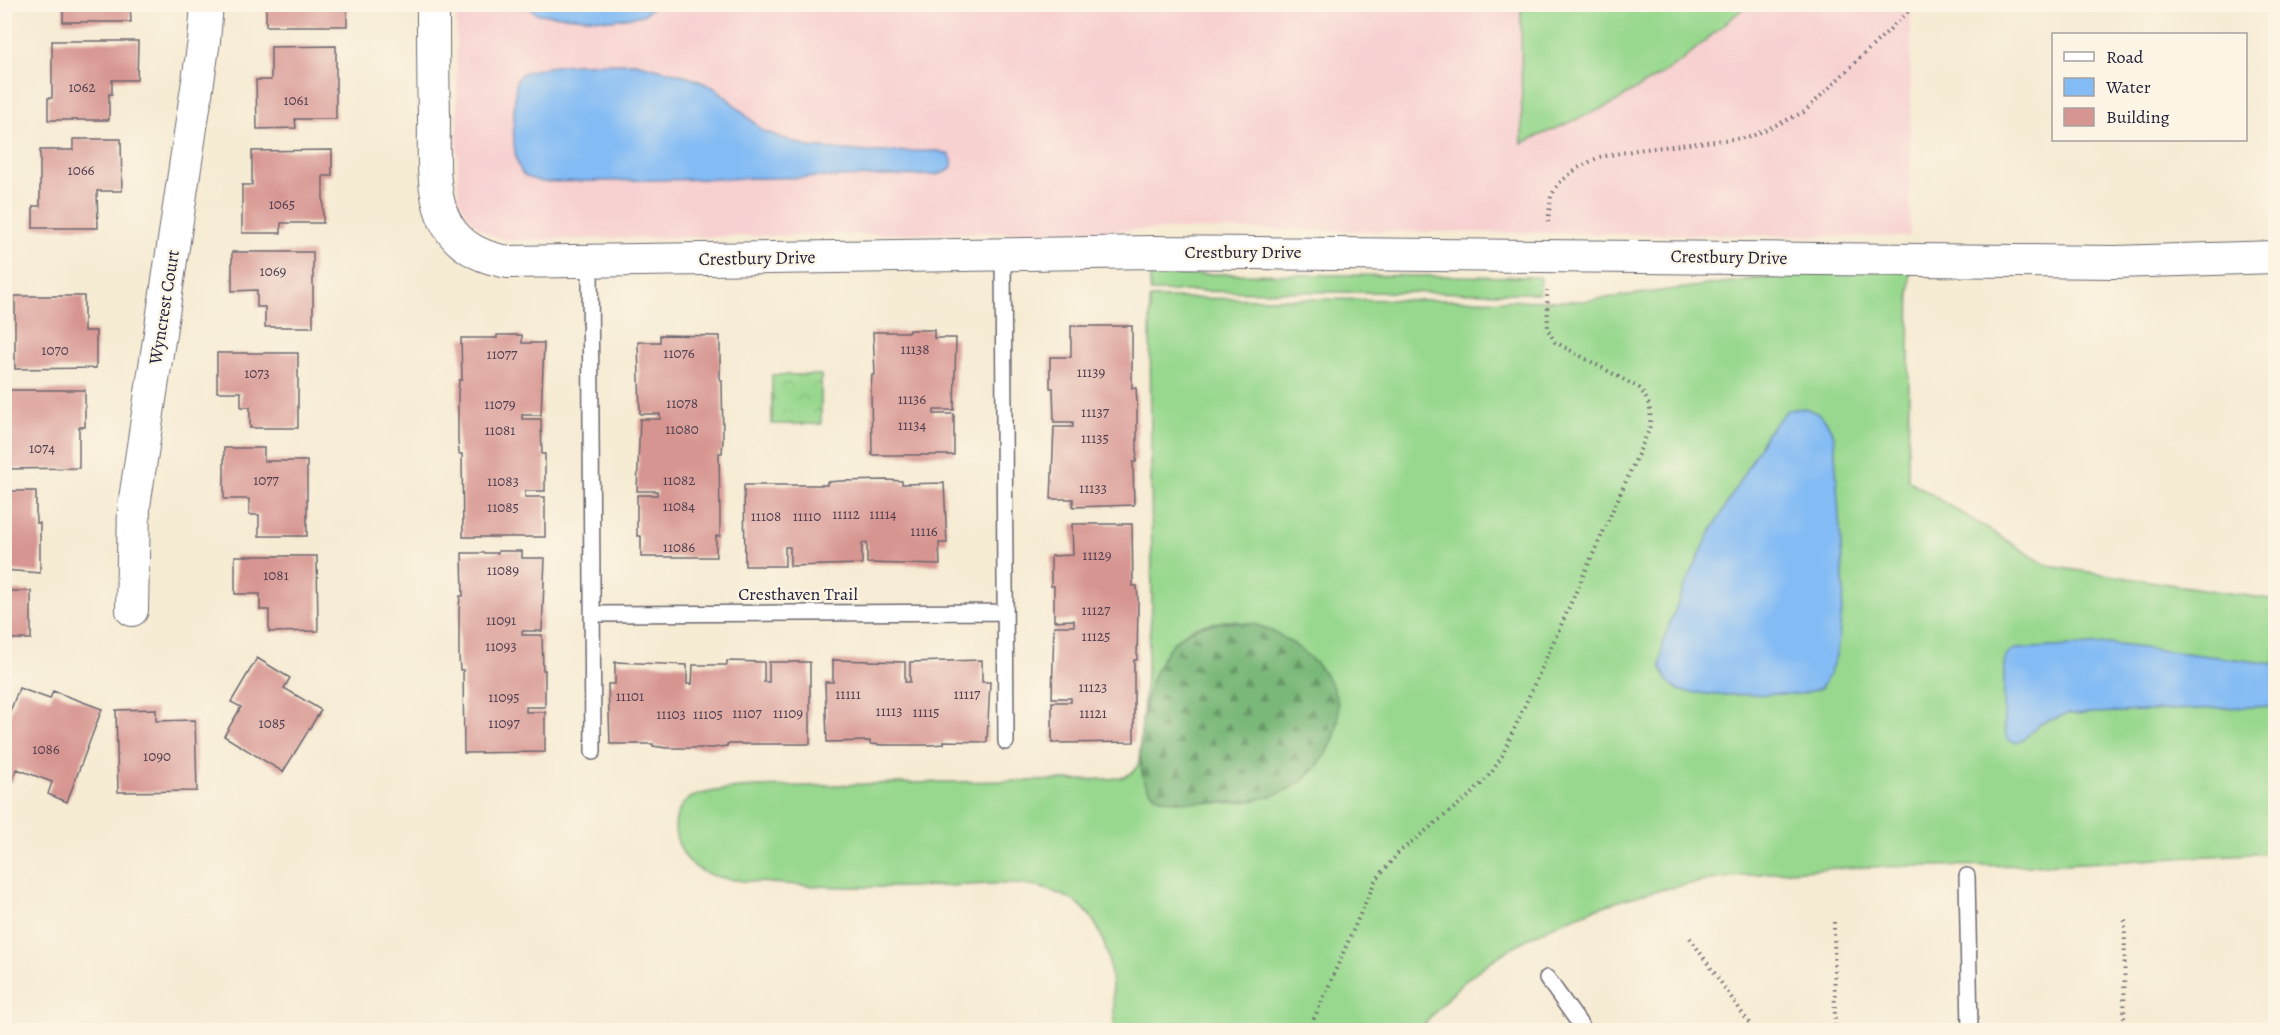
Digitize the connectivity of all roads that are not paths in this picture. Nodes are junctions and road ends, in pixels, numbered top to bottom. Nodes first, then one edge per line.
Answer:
1 (207, 4) edge
2 (433, 4) edge
3 (1003, 254) junction
4 (2276, 257) edge
5 (590, 261) junction
6 (132, 610) dead end
7 (1005, 612) junction
8 (592, 614) junction
9 (1006, 742) dead end
10 (593, 752) dead end
11 (1966, 876) dead end
12 (1547, 978) dead end
13 (1584, 1030) edge
14 (1970, 1030) edge

1 - 6 street, Wyncrest Court
2 - 5 street, Crestbury Drive
3 - 4 street, Crestbury Drive
3 - 5 street, Crestbury Drive
3 - 7 lane
5 - 8 lane
7 - 8 lane, Cresthaven Trail
7 - 9 lane
8 - 10 lane
11 - 14 lane
12 - 13 lane

